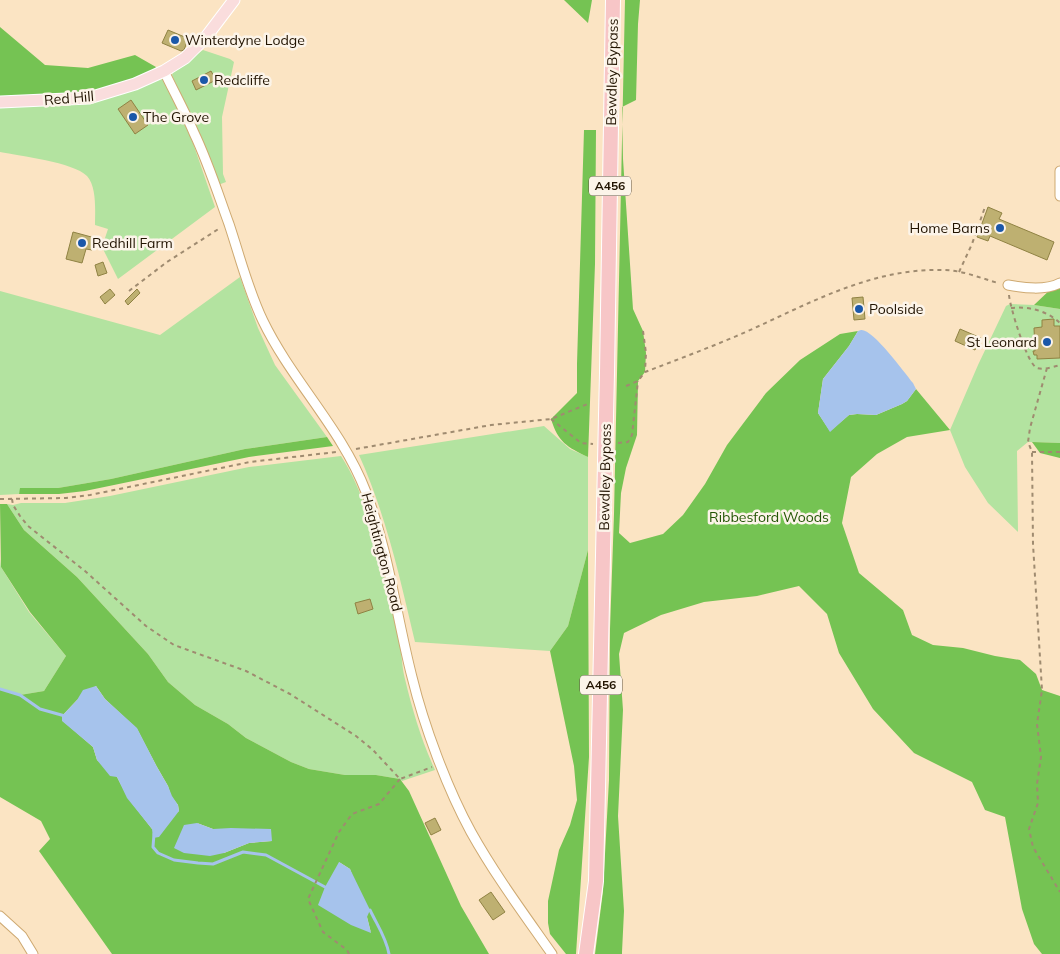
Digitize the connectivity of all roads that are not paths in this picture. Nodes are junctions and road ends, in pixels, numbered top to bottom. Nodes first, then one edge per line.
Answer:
1 (234, 0) edge
2 (613, 0) edge
3 (164, 71) junction
4 (0, 102) edge
5 (1060, 171) edge
6 (1060, 196) edge
7 (1060, 283) edge
8 (1008, 285) road end
9 (0, 916) edge
10 (551, 952) edge
11 (33, 954) edge
12 (586, 954) edge

1 - 3 main road, Red Hill
2 - 12 highway, Bewdley Bypass / A456, bridge
3 - 4 main road, Red Hill
3 - 10 street, Heightington Road
5 - 6 street
7 - 8 street
9 - 11 street

